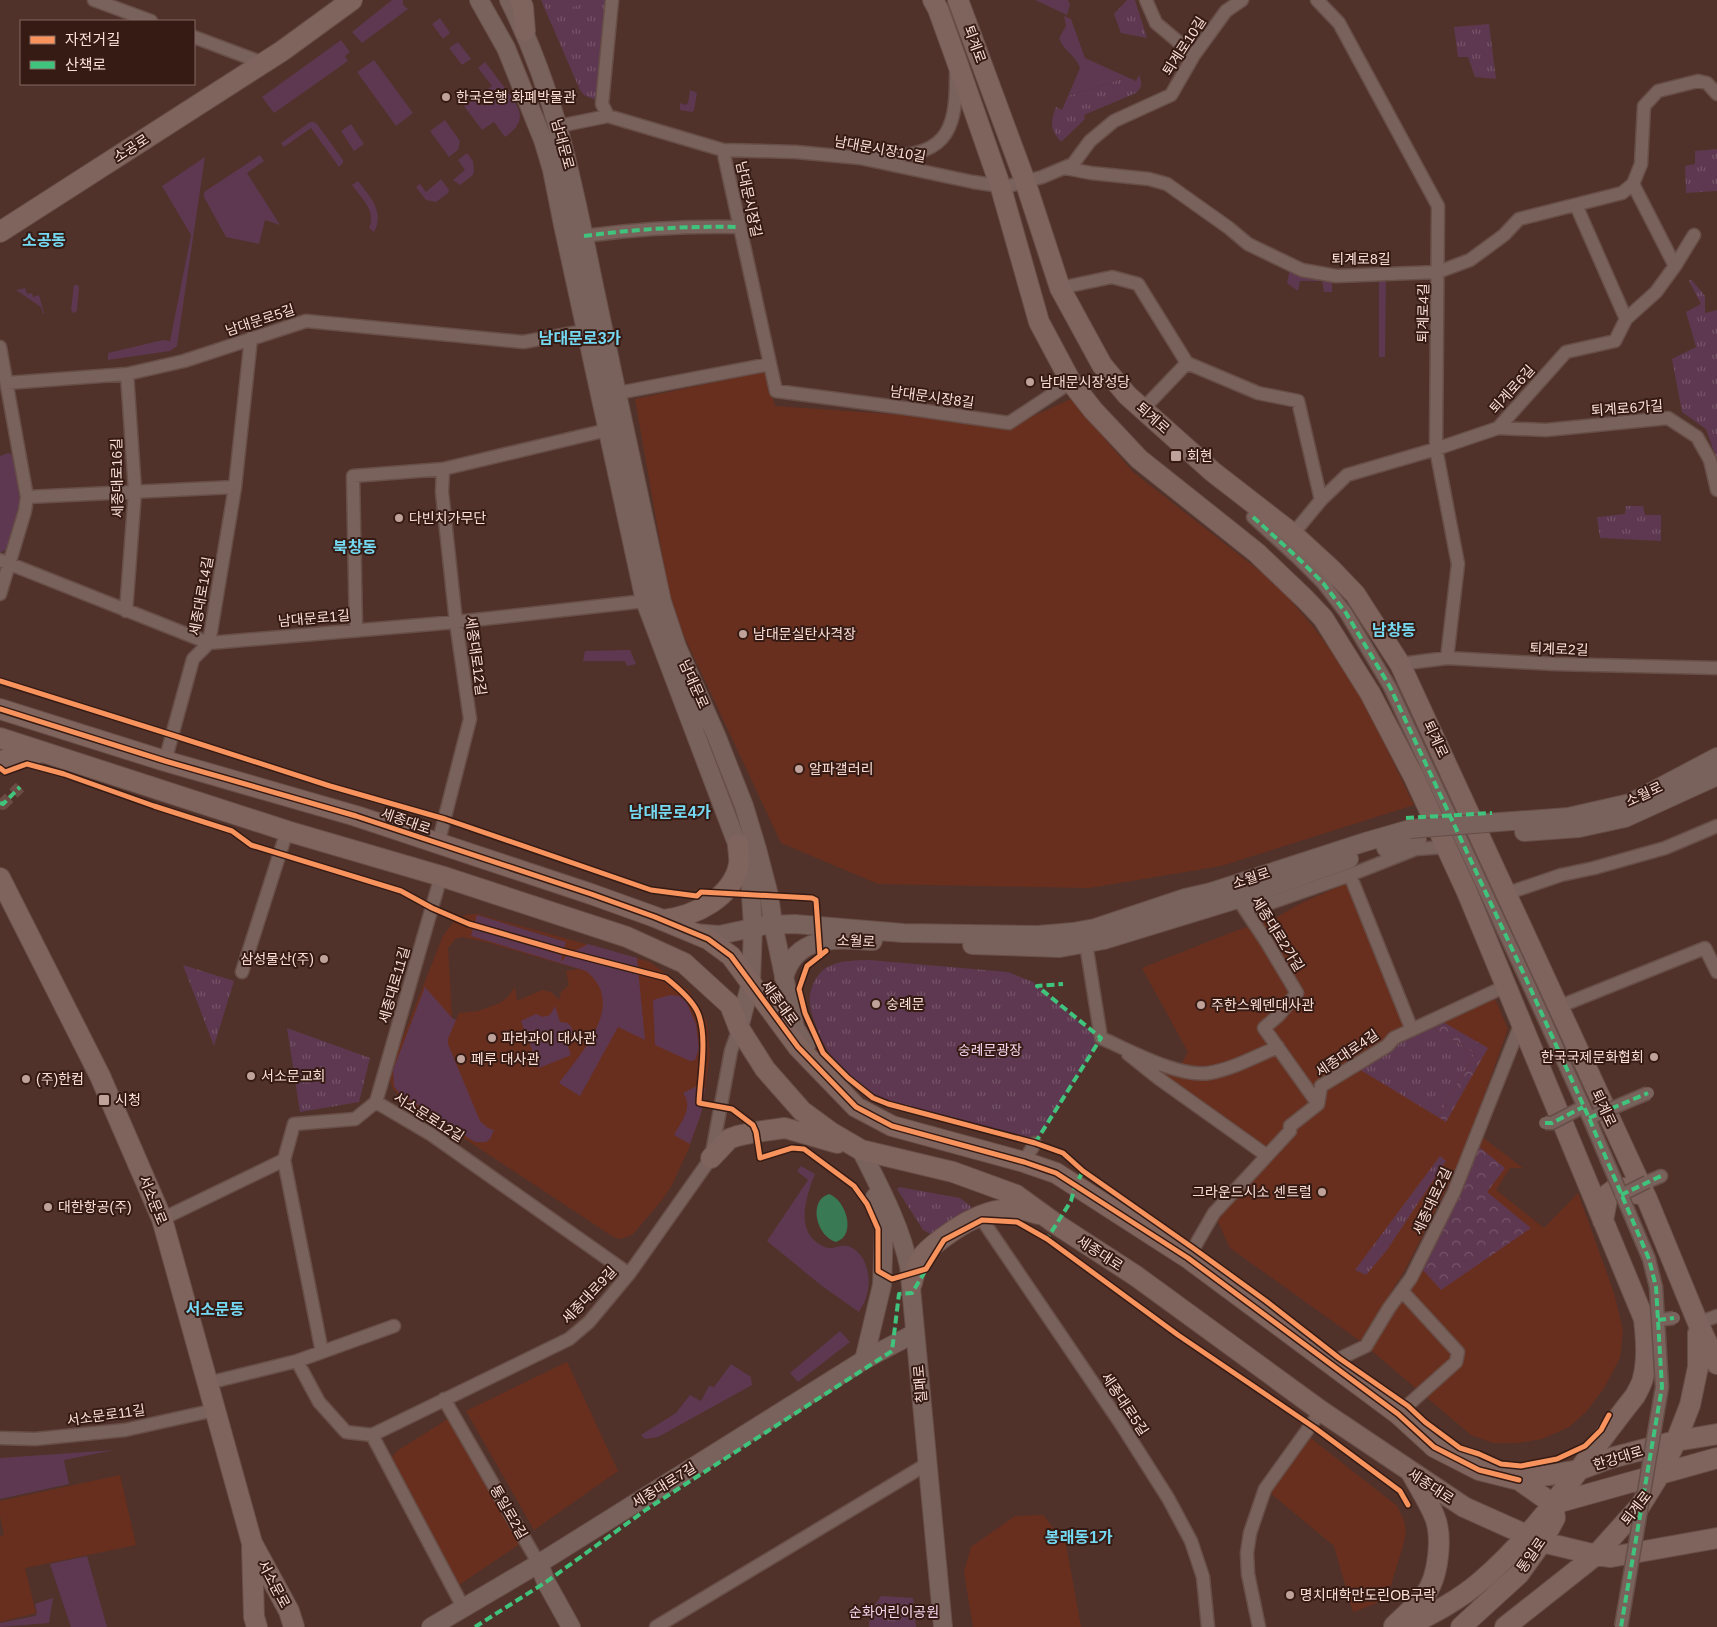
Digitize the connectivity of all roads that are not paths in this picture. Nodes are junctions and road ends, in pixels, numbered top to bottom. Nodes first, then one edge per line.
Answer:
1 (94, 0) edge
2 (352, 0) edge
3 (478, 0) edge
4 (509, 0) edge
5 (520, 0) edge
6 (612, 0) edge
7 (933, 0) edge
8 (958, 0) edge
9 (1146, 0) edge
10 (1242, 0) edge
11 (1317, 0) edge
12 (148, 20) edge
13 (525, 31) junction
14 (195, 37) edge
15 (1194, 55) junction
16 (955, 56) junction
17 (263, 63) junction
18 (1717, 94) edge
19 (608, 116) junction
20 (559, 126) junction
21 (723, 150) junction
22 (860, 158) junction
23 (1064, 168) junction
24 (1025, 181) junction
25 (1633, 184) junction
26 (1000, 187) junction
27 (1576, 205) junction
28 (739, 227) junction
29 (0, 232) edge
30 (1694, 235) dead end
31 (584, 236) junction
32 (1675, 266) junction
33 (1438, 272) junction
34 (584, 280) junction
35 (1060, 288) junction
36 (1626, 319) junction
37 (585, 330) junction
38 (251, 338) junction
39 (0, 346) edge
40 (1187, 363) junction
41 (770, 364) junction
42 (127, 374) junction
43 (1071, 382) junction
44 (6, 383) junction
45 (776, 391) joint
46 (618, 392) junction
47 (1143, 409) junction
48 (1498, 428) junction
49 (607, 430) junction
50 (1436, 449) junction
51 (444, 469) junction
52 (235, 487) junction
53 (1717, 490) edge
54 (135, 491) junction
55 (26, 497) junction
56 (1321, 500) junction
57 (1253, 517) dead end
58 (1293, 534) junction
59 (5, 562) edge
60 (0, 594) edge
61 (645, 601) junction
62 (126, 611) junction
63 (456, 622) junction
64 (356, 630) junction
65 (209, 643) junction
66 (1447, 658) junction
67 (1400, 664) junction
68 (1717, 668) edge
69 (0, 709) edge
70 (0, 738) edge
71 (60, 756) junction
72 (1717, 757) edge
73 (165, 761) junction
74 (0, 762) edge
75 (1717, 776) edge
76 (1717, 826) edge
77 (1502, 827) junction
78 (287, 831) junction
79 (1413, 834) junction
80 (438, 844) junction
81 (738, 844) junction
82 (1446, 847) junction
83 (1350, 875) junction
84 (440, 876) junction
85 (0, 878) edge
86 (591, 894) junction
87 (1506, 894) junction
88 (1238, 899) junction
89 (664, 920) junction
90 (585, 924) junction
91 (773, 924) junction
92 (753, 928) junction
93 (690, 932) junction
94 (1086, 944) junction
95 (242, 972) dead end
96 (1717, 972) edge
97 (784, 978) junction
98 (751, 982) junction
99 (1506, 986) junction
100 (1558, 1007) junction
101 (1521, 1023) junction
102 (739, 1028) junction
103 (1412, 1030) junction
104 (1114, 1043) junction
105 (1278, 1047) junction
106 (828, 1077) junction
107 (1648, 1093) dead end
108 (376, 1102) junction
109 (1318, 1104) junction
110 (1586, 1112) junction
111 (1545, 1123) dead end
112 (1035, 1143) dead end
113 (861, 1150) junction
114 (1266, 1155) junction
115 (711, 1158) junction
116 (284, 1160) junction
117 (1024, 1162) junction
118 (1661, 1176) dead end
119 (1621, 1195) junction
120 (1647, 1200) junction
121 (979, 1216) junction
122 (162, 1219) junction
123 (1603, 1221) junction
124 (1056, 1224) junction
125 (1188, 1258) junction
126 (629, 1274) junction
127 (912, 1283) junction
128 (1402, 1291) junction
129 (1717, 1316) edge
130 (1674, 1318) dead end
131 (1658, 1320) junction
132 (1698, 1323) junction
133 (394, 1326) dead end
134 (916, 1333) junction
135 (322, 1352) junction
136 (864, 1360) junction
137 (297, 1361) junction
138 (1330, 1363) junction
139 (1717, 1364) edge
140 (208, 1383) junction
141 (444, 1399) junction
142 (215, 1410) junction
143 (1321, 1411) junction
144 (1398, 1414) junction
145 (1717, 1434) edge
146 (372, 1435) junction
147 (0, 1438) edge
148 (1676, 1441) junction
149 (1717, 1458) edge
150 (927, 1464) junction
151 (1579, 1470) junction
152 (1411, 1472) junction
153 (1660, 1474) junction
154 (1519, 1480) junction
155 (1553, 1504) junction
156 (1717, 1538) edge
157 (1534, 1539) junction
158 (252, 1543) junction
159 (1596, 1555) junction
160 (539, 1564) junction
161 (463, 1607) junction
162 (257, 1627) edge
163 (294, 1627) edge
164 (431, 1627) edge
165 (571, 1627) edge
166 (656, 1627) edge
167 (943, 1627) edge
168 (1208, 1627) edge
169 (1259, 1627) edge
170 (1393, 1627) edge
171 (1406, 1627) edge
172 (1461, 1627) edge
173 (1505, 1627) edge
174 (1621, 1627) edge

1 - 12 street
2 - 17 main road, 소공로
3 - 34 main road, 남대문로
4 - 13 main road, 남대문로
5 - 13 main road
6 - 19 street
7 - 16 main road, 퇴계로
8 - 24 main road, 퇴계로
9 - 15 street
10 - 15 street, 퇴계로10길
11 - 33 street, 퇴계로4길
13 - 20 main road, 남대문로
14 - 17 street
15 - 23 street, 퇴계로10길
16 - 22 street
16 - 26 main road, 퇴계로
17 - 29 main road, 소공로
18 - 25 street
19 - 20 street, 남대문시장길
19 - 21 street, 남대문시장길
20 - 31 main road, 남대문로
21 - 22 street, 남대문시장10길
21 - 28 street, 남대문시장길
22 - 26 street, 남대문시장10길
23 - 24 street, 퇴계로10길
23 - 33 street, 퇴계로8길
24 - 26 street, 퇴계로10길
24 - 35 main road, 퇴계로
25 - 27 street, 퇴계로8길
25 - 32 street
26 - 43 main road, 퇴계로
27 - 33 street, 퇴계로8길
27 - 36 street
28 - 31 street
28 - 41 street, 남대문시장길
30 - 32 street, 퇴계로6길
31 - 34 main road, 남대문로
32 - 36 street, 퇴계로6길
33 - 50 street, 퇴계로4길
34 - 37 main road, 남대문로
34 - 46 main road, 남대문로
35 - 40 street
35 - 47 main road, 퇴계로
36 - 48 street, 퇴계로6길
37 - 38 street, 남대문로5길
37 - 49 main road, 남대문로
38 - 42 street, 남대문로5길
38 - 52 street, 세종대로14길
39 - 44 street
40 - 47 street
40 - 56 street
41 - 45 street, 남대문시장길
41 - 46 street
42 - 44 street, 남대문로5길
42 - 54 street, 세종대로16길
43 - 45 street, 남대문시장8길
43 - 82 main road, 퇴계로
44 - 55 street
46 - 91 main road, 남대문로
47 - 58 main road, 퇴계로
48 - 50 street, 퇴계로6길
48 - 53 street, 퇴계로6가길
49 - 51 street
49 - 61 main road, 남대문로
50 - 56 street, 퇴계로6길
50 - 66 street, 퇴계로4길
51 - 63 street, 세종대로12길
51 - 64 street
52 - 54 street
52 - 65 street, 세종대로14길
54 - 55 street
54 - 62 street, 세종대로16길
55 - 59 street
56 - 58 street, 퇴계로6길
57 - 110 street, bridge
58 - 67 main road, 퇴계로
59 - 60 street
59 - 62 street, 남대문로1길
61 - 63 street, 남대문로1길
61 - 81 main road, 남대문로
62 - 65 street, 남대문로1길
63 - 64 street, 남대문로1길
63 - 80 street, 세종대로12길
64 - 65 street, 남대문로1길
65 - 73 street, 세종대로14길
66 - 67 street, 퇴계로2길
66 - 68 street, 퇴계로2길
67 - 87 main road, 퇴계로
69 - 73 main road, 세종대로
70 - 71 main road, 세종대로
71 - 74 main road
71 - 78 main road, 세종대로
72 - 77 main road, 소월로
73 - 80 main road, 세종대로
75 - 77 main road, 소월로
76 - 87 street
77 - 79 main road, 소월로
78 - 84 main road, 세종대로
78 - 95 street
79 - 88 main road, 소월로
79 - 91 main road, 소월로
80 - 86 main road, 세종대로
81 - 89 main road
81 - 92 main road, 남대문로
82 - 83 street, 소월로
82 - 99 main road, 퇴계로
83 - 88 street, 소월로
83 - 103 street
84 - 90 main road, 세종대로
84 - 108 street, 세종대로11길
85 - 122 main road, 서소문로
86 - 89 main road, 세종대로
86 - 90 main road
87 - 100 main road, 퇴계로
88 - 94 main road, 소월로
88 - 105 street, 세종대로2가길
89 - 93 main road, 세종대로
90 - 102 main road, 세종대로
91 - 92 main road, 소월로
91 - 97 main road, 남대문로
92 - 93 main road
92 - 98 main road, 남대문로
93 - 98 main road, 세종대로
94 - 97 main road, 소월로
94 - 104 street
96 - 100 street
97 - 106 main road, 남대문로
98 - 102 main road, 남대문로
98 - 106 main road, 세종대로
99 - 101 main road, 퇴계로
99 - 103 street, 세종대로4길
100 - 120 main road, 퇴계로
101 - 123 main road, 퇴계로
101 - 128 street, 세종대로2길
102 - 113 main road, 세종대로
102 - 115 street, 세종대로9길
103 - 109 street, 세종대로4길
104 - 105 street
104 - 114 street
105 - 109 street, 세종대로2가길
106 - 117 main road, 세종대로
107 - 110 street, bridge
108 - 116 street, 서소문로12길
108 - 126 street, 서소문로12길
109 - 114 street, 세종대로4길
110 - 111 street, bridge
110 - 119 street, bridge
112 - 117 street
113 - 115 main road
113 - 124 main road, 세종대로
113 - 127 main road, 칠패로
113 - 136 main road
114 - 125 street, 세종대로4길
115 - 126 street, 세종대로9길
116 - 122 street
116 - 135 street
117 - 125 main road, 세종대로
118 - 119 street, bridge
119 - 131 street, bridge
120 - 123 main road
120 - 132 main road, 퇴계로
121 - 124 main road
121 - 127 main road
121 - 168 street, 세종대로5길
122 - 140 main road, 서소문로
123 - 151 main road, 퇴계로
124 - 143 main road, 세종대로
125 - 138 main road, 세종대로
126 - 141 street, 세종대로9길
127 - 134 main road, 칠패로
128 - 138 street, 세종대로2길
128 - 144 street
129 - 132 street
130 - 131 street, bridge
131 - 174 street, bridge
132 - 139 main road
132 - 148 main road, 퇴계로
133 - 135 street
134 - 136 main road, 세종대로7길
134 - 150 main road, 칠패로
135 - 137 street
136 - 160 main road, 세종대로7길
137 - 140 street
137 - 146 street
138 - 144 main road, 세종대로
140 - 142 main road, 서소문로
141 - 146 street, 세종대로9길
141 - 160 street, 통일로2길
142 - 147 street, 서소문로11길
142 - 158 main road, 서소문로
143 - 152 main road, 세종대로
143 - 169 street
144 - 154 main road, 세종대로
145 - 148 main road, 한강대로
146 - 161 street
148 - 151 main road, 한강대로
148 - 153 main road, 퇴계로
149 - 153 main road, 한강대로
150 - 166 street
150 - 167 main road, 칠패로
151 - 154 main road, 한강대로
151 - 155 main road, 퇴계로
152 - 157 main road, 세종대로
152 - 170 main road
153 - 155 main road, 한강대로
153 - 159 main road, 퇴계로
154 - 155 main road
155 - 157 main road, 퇴계로
156 - 159 main road
157 - 159 main road, 세종대로
157 - 171 main road, 통일로
157 - 172 main road, 통일로
158 - 162 main road, 서소문로
158 - 163 main road, 서소문로
159 - 173 main road
160 - 161 main road, 세종대로7길
160 - 165 main road, 통일로2길
161 - 164 main road, 세종대로7길

